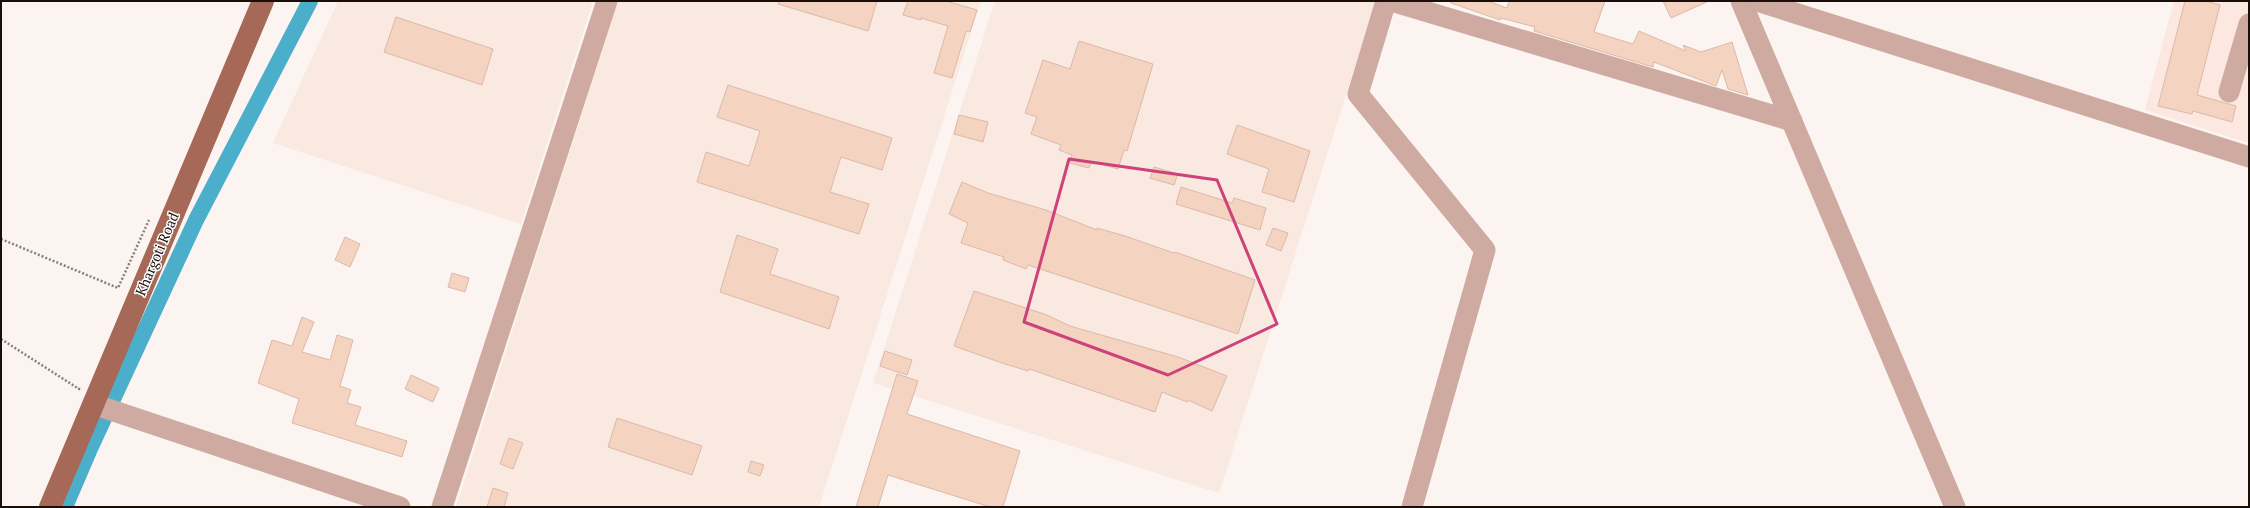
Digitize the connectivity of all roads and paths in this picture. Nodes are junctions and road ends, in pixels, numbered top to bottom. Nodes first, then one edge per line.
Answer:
1 (263, 1) edge
2 (607, 1) edge
3 (1386, 1) edge
4 (1391, 1) edge
5 (1741, 1) edge
6 (1757, 1) edge
7 (2247, 37) edge
8 (2229, 92) dead end
9 (1792, 121) junction
10 (2249, 157) edge
11 (151, 216) dead end
12 (1, 239) edge
13 (1, 339) edge
14 (81, 382) dead end
15 (93, 404) junction
16 (50, 507) edge
17 (400, 507) edge
18 (442, 507) edge
19 (1412, 507) edge
20 (1956, 507) edge

1 - 15 main road, Khargoti Road
2 - 18 street
3 - 19 street
4 - 9 street
5 - 9 street
6 - 10 street
7 - 8 street
9 - 20 street
11 - 12 path
13 - 14 path
15 - 16 main road, Khargoti Road
15 - 17 street

